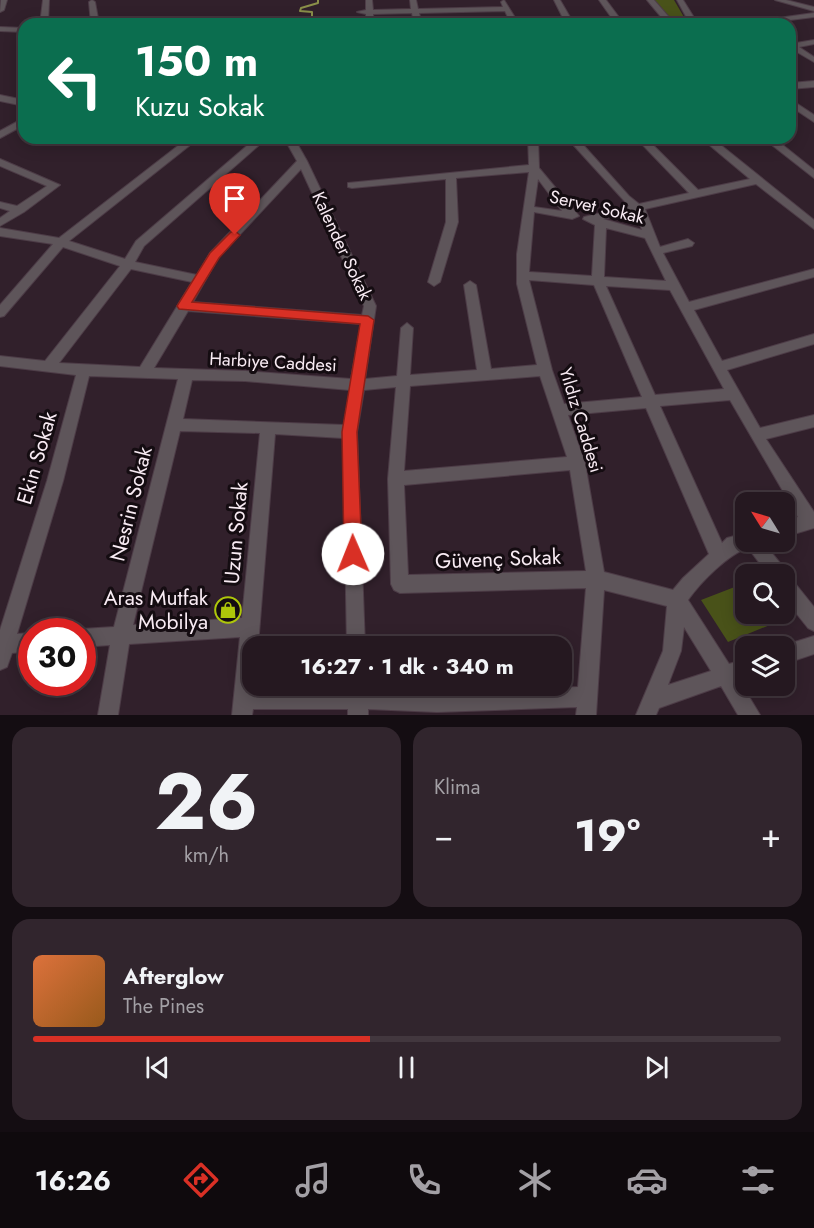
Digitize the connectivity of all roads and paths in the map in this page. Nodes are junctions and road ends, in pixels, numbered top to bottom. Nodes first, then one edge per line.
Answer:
1 (4, 0) edge
2 (46, 0) edge
3 (369, 0) edge
4 (413, 0) edge
5 (503, 0) edge
6 (557, 0) edge
7 (602, 0) edge
8 (650, 0) edge
9 (680, 0) edge
10 (778, 0) edge
11 (92, 2) dead end
12 (507, 9) junction
13 (814, 9) edge
14 (0, 10) edge
15 (415, 11) junction
16 (365, 12) junction
17 (814, 15) edge
18 (44, 18) edge
19 (94, 18) edge
20 (368, 18) edge
21 (417, 18) edge
22 (512, 18) edge
23 (567, 18) edge
24 (616, 18) edge
25 (665, 18) edge
26 (690, 18) edge
27 (789, 18) edge
28 (0, 29) edge
29 (18, 30) edge
30 (814, 42) edge
31 (796, 45) edge
32 (796, 49) edge
33 (814, 60) edge
34 (814, 84) edge
35 (796, 86) edge
36 (0, 98) edge
37 (18, 102) edge
38 (796, 106) edge
39 (814, 119) edge
40 (18, 124) edge
41 (0, 135) edge
42 (186, 144) edge
43 (255, 144) edge
44 (293, 144) edge
45 (533, 144) edge
46 (577, 144) edge
47 (647, 144) edge
48 (713, 144) edge
49 (775, 144) edge
50 (302, 161) junction
51 (3, 166) edge
52 (534, 168) junction
53 (814, 175) edge
54 (451, 177) junction
55 (758, 180) junction
56 (352, 185) dead end
57 (696, 194) junction
58 (0, 205) edge
59 (639, 209) junction
60 (20, 210) junction
61 (537, 210) dead end
62 (572, 216) junction
63 (595, 221) junction
64 (0, 223) edge
65 (814, 226) edge
66 (0, 232) edge
67 (649, 236) junction
68 (61, 242) junction
69 (688, 243) dead end
70 (657, 251) junction
71 (128, 264) junction
72 (814, 273) edge
73 (523, 276) junction
74 (200, 280) junction
75 (597, 281) junction
76 (434, 282) dead end
77 (470, 285) dead end
78 (675, 286) junction
79 (183, 306) junction
80 (687, 307) junction
81 (0, 313) edge
82 (368, 320) junction
83 (407, 327) dead end
84 (814, 339) edge
85 (0, 361) edge
86 (50, 366) junction
87 (720, 367) junction
88 (545, 370) junction
89 (84, 371) junction
90 (144, 374) junction
91 (485, 375) junction
92 (186, 376) junction
93 (402, 382) junction
94 (357, 386) junction
95 (734, 394) junction
96 (650, 402) junction
97 (559, 410) junction
98 (810, 422) edge
99 (175, 425) junction
100 (268, 427) junction
101 (350, 432) junction
102 (756, 435) junction
103 (577, 463) junction
104 (396, 479) junction
105 (812, 521) edge
106 (795, 526) edge
107 (735, 544) edge
108 (761, 552) edge
109 (719, 557) junction
110 (770, 564) edge
111 (596, 579) junction
112 (795, 597) edge
113 (677, 600) junction
114 (814, 622) edge
115 (250, 627) junction
116 (121, 636) junction
117 (356, 636) edge
118 (96, 637) edge
119 (18, 645) edge
120 (814, 645) edge
121 (1, 649) edge
122 (795, 651) edge
123 (735, 672) edge
124 (725, 675) junction
125 (357, 700) edge
126 (587, 706) edge
127 (243, 707) edge
128 (648, 708) edge
129 (108, 715) edge
130 (750, 715) edge

1 - 14 street
2 - 18 street
3 - 16 street
4 - 15 street
5 - 12 street
6 - 23 street
7 - 24 street
8 - 25 street
9 - 26 street
10 - 13 street
11 - 19 street
12 - 15 street
12 - 22 street
15 - 16 street
15 - 21 street
16 - 20 street
17 - 27 street
28 - 29 street
30 - 31 street
32 - 33 street
34 - 35 street
36 - 37 street
38 - 39 street
40 - 41 street
42 - 68 street
43 - 71 street
44 - 50 street, Kalender Sokak
45 - 52 street, Yıldız Caddesi
46 - 59 street
47 - 57 street
48 - 55 street
49 - 53 street
50 - 74 street
50 - 82 street, Kalender Sokak
51 - 60 street
52 - 54 street
52 - 62 street
52 - 73 street, Yıldız Caddesi
54 - 56 street
54 - 76 street
55 - 57 street
55 - 65 street
57 - 59 street
58 - 60 street
59 - 63 street
59 - 67 street
60 - 64 street
61 - 62 street, Servet Sokak
62 - 63 street, Servet Sokak
63 - 67 street, Servet Sokak
63 - 75 street
66 - 68 street
67 - 70 street
68 - 71 street
68 - 81 street
69 - 70 street
70 - 78 street
71 - 74 street
71 - 86 street
72 - 80 street
73 - 75 street
73 - 88 street, Yıldız Caddesi
74 - 79 street
75 - 78 street
75 - 96 street
77 - 91 street
78 - 80 street
79 - 82 street
79 - 90 street
80 - 87 street
82 - 94 street, Kalender Sokak
83 - 93 street
84 - 87 street
85 - 86 street, Harbiye Caddesi
86 - 89 street, Harbiye Caddesi
87 - 95 street
88 - 91 street, Harbiye Caddesi
88 - 97 street, Yıldız Caddesi
89 - 90 street, Harbiye Caddesi
89 - 121 street, Ekin Sokak
90 - 92 street, Harbiye Caddesi
91 - 93 street, Harbiye Caddesi
92 - 94 street, Harbiye Caddesi
92 - 99 street, Nesrin Sokak
93 - 94 street, Harbiye Caddesi
93 - 104 street
94 - 101 street, Kalender Sokak
95 - 96 street
95 - 102 street
96 - 97 street
96 - 109 street
97 - 103 street, Yıldız Caddesi
98 - 102 street
99 - 100 street
99 - 116 street, Nesrin Sokak
100 - 101 street
100 - 115 street, Uzun Sokak
101 - 117 street, Kalender Sokak
102 - 105 street
103 - 104 street
103 - 111 street, Yıldız Caddesi
104 - 111 street, Güvenç Sokak
105 - 106 street
107 - 109 street
108 - 110 street
109 - 113 street
111 - 113 street, Güvenç Sokak
111 - 126 street, Yıldız Caddesi
112 - 114 street
113 - 124 street
113 - 128 street
115 - 116 street
115 - 127 street, Uzun Sokak
116 - 118 street
116 - 129 street, Nesrin Sokak
119 - 121 street
120 - 122 street
123 - 124 street
124 - 128 street
124 - 130 street
125 - 126 street
125 - 127 street

